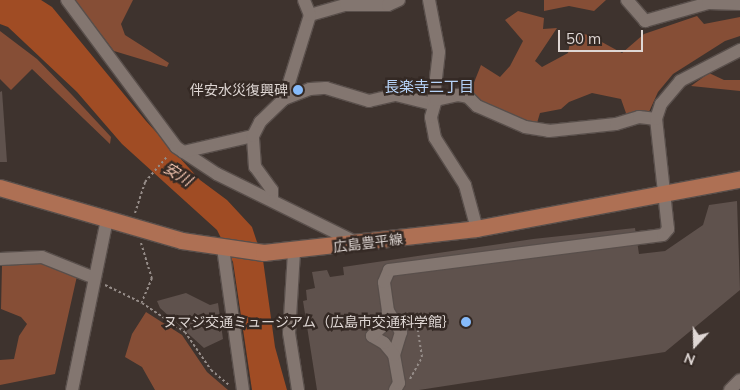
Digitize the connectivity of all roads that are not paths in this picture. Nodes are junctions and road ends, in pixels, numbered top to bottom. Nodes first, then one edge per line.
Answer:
1 (68, 0) edge
2 (304, 0) edge
3 (399, 0) edge
4 (429, 0) edge
5 (627, 0) edge
6 (708, 2) edge
7 (740, 4) edge
8 (310, 15) junction
9 (740, 50) edge
10 (284, 99) junction
11 (433, 104) junction
12 (656, 119) junction
13 (252, 136) junction
14 (179, 150) junction
15 (740, 180) edge
16 (0, 188) edge
17 (664, 193) junction
18 (272, 199) junction
19 (107, 219) junction
20 (477, 229) junction
21 (359, 244) junction
22 (224, 248) junction
23 (294, 252) junction
24 (0, 259) edge
25 (92, 277) junction
26 (390, 320) junction
27 (400, 339) junction
28 (384, 343) junction
29 (394, 355) junction
30 (740, 380) edge
31 (72, 390) edge
32 (242, 390) edge
33 (298, 390) edge
34 (395, 390) edge
35 (730, 390) edge

1 - 14 street
2 - 8 street
3 - 8 street
4 - 11 street
5 - 6 street
6 - 7 street
8 - 10 street
9 - 12 street
10 - 11 street
10 - 13 street
11 - 12 street
11 - 20 street
12 - 17 street
13 - 14 street
13 - 18 street
14 - 18 street
15 - 17 main road, 広島豊平線
16 - 19 main road, 広島豊平線
17 - 20 main road, 広島豊平線
17 - 26 street
18 - 21 street
19 - 22 main road, 広島豊平線
19 - 25 street
20 - 21 main road, 広島豊平線
21 - 23 main road, 広島豊平線
22 - 23 main road, 広島豊平線
22 - 32 street
23 - 33 street
24 - 25 street
25 - 31 street
26 - 27 street
26 - 28 street
27 - 28 street
27 - 29 street
28 - 29 street
29 - 34 street
30 - 35 street

